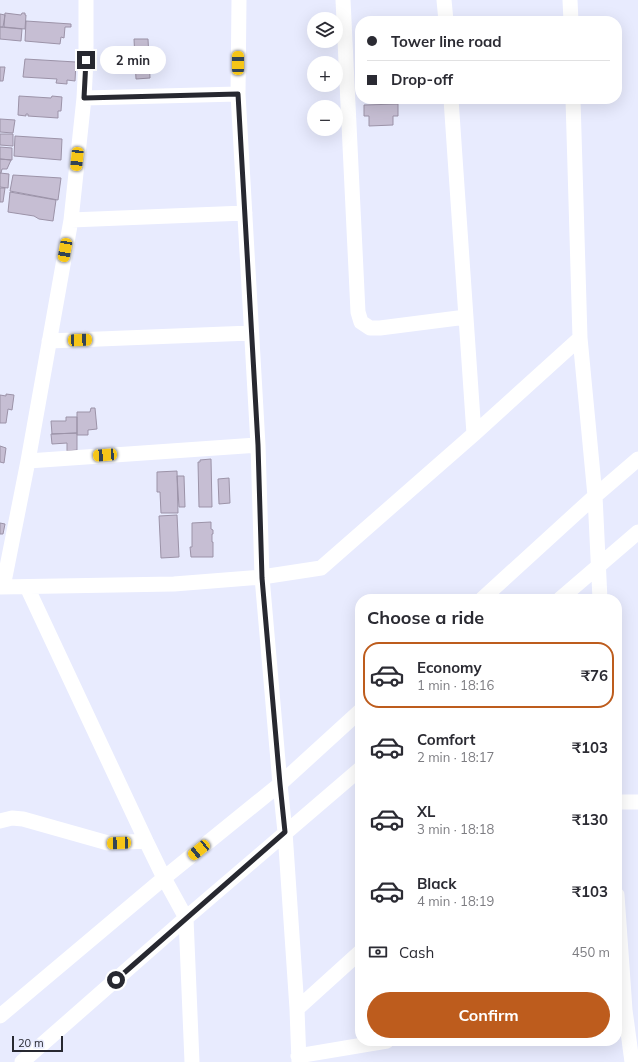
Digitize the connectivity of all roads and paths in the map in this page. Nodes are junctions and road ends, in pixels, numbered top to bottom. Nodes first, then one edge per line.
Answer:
1 (86, 0) edge
2 (239, 0) edge
3 (343, 0) edge
4 (444, 0) edge
5 (570, 0) edge
6 (446, 16) edge
7 (571, 16) edge
8 (238, 94) junction
9 (84, 98) junction
10 (451, 104) edge
11 (573, 104) edge
12 (245, 213) junction
13 (71, 220) junction
14 (466, 317) junction
15 (252, 333) junction
16 (580, 338) junction
17 (49, 341) junction
18 (474, 434) junction
19 (258, 445) junction
20 (638, 459) edge
21 (28, 461) junction
22 (595, 496) junction
23 (638, 532) edge
24 (599, 566) junction
25 (262, 578) junction
26 (1, 587) edge
27 (27, 587) junction
28 (487, 594) edge
29 (566, 594) edge
30 (600, 594) edge
31 (355, 715) edge
32 (355, 773) edge
33 (280, 784) junction
34 (622, 802) edge
35 (638, 802) edge
36 (0, 821) edge
37 (285, 832) junction
38 (146, 841) junction
39 (164, 878) junction
40 (186, 918) junction
41 (355, 957) edge
42 (297, 1009) junction
43 (622, 1015) edge
44 (0, 1016) edge
45 (362, 1046) edge
46 (298, 1059) edge
47 (22, 1062) edge
48 (192, 1062) edge
49 (632, 1062) edge

1 - 9 street
2 - 8 street
3 - 14 street
4 - 6 street
5 - 7 street
8 - 9 street
8 - 12 street
9 - 13 street
10 - 14 street
11 - 16 street
12 - 13 street
12 - 15 street
13 - 17 street
14 - 18 street
15 - 17 street
15 - 19 street
16 - 18 street
16 - 22 street
17 - 21 street
18 - 25 street
19 - 21 street
19 - 25 street
20 - 22 street
21 - 26 street
22 - 24 street
22 - 28 street
23 - 24 street
24 - 29 street
24 - 30 street
25 - 27 street
25 - 33 street
26 - 27 street
27 - 38 street
31 - 33 street
32 - 37 street
33 - 37 street
33 - 39 street
34 - 35 street
36 - 38 street
37 - 40 street
37 - 42 street
38 - 39 street
39 - 40 street
39 - 44 street
40 - 47 street
40 - 48 street
41 - 42 street
42 - 46 street
43 - 49 street
45 - 46 street

